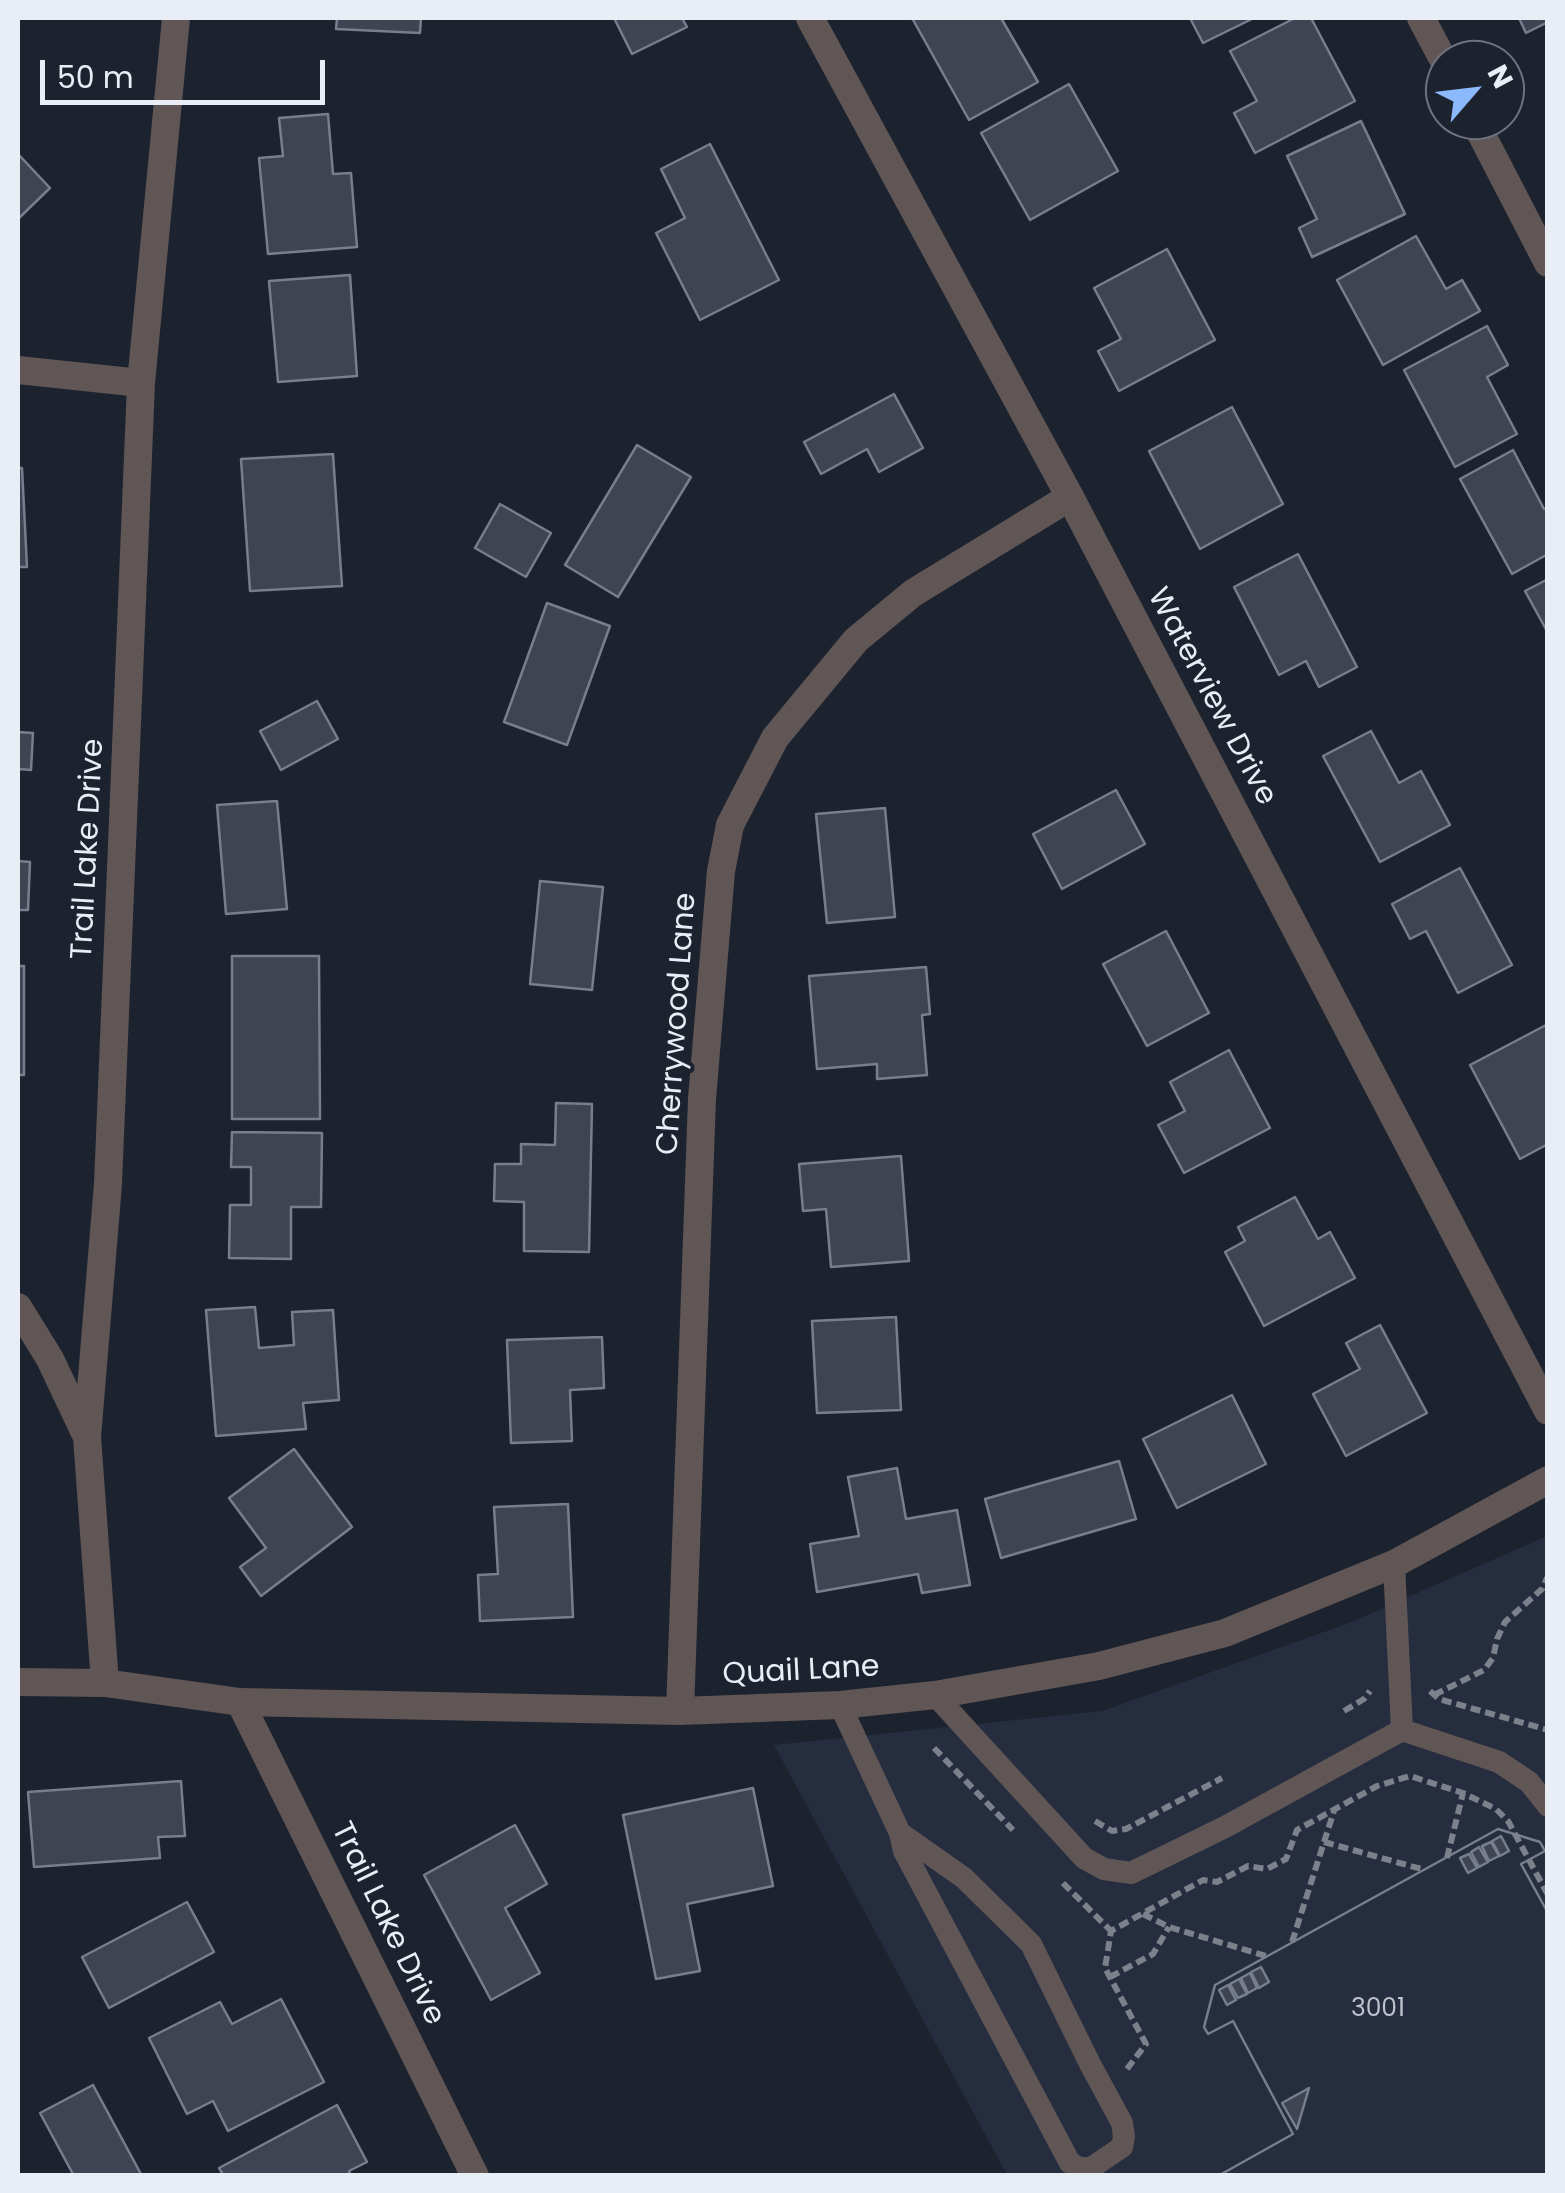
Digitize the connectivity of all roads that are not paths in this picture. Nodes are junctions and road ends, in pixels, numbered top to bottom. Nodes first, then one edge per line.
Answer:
1 (176, 18) edge
2 (810, 18) edge
3 (1484, 140) edge
4 (1548, 263) edge
5 (18, 370) edge
6 (141, 383) junction
7 (1070, 498) junction
8 (18, 1307) edge
9 (1548, 1411) edge
10 (86, 1437) junction
11 (1548, 1480) edge
12 (1394, 1564) junction
13 (18, 1682) edge
14 (105, 1683) junction
15 (935, 1694) junction
16 (240, 1702) junction
17 (840, 1705) junction
18 (680, 1711) junction
19 (1402, 1730) junction
20 (1548, 1806) edge
21 (900, 1833) junction
22 (474, 2176) edge

1 - 6 street, Trail Lake Drive
2 - 7 street, Waterview Drive
3 - 4 street
5 - 6 street
6 - 10 street, Trail Lake Drive
7 - 9 street, Waterview Drive
7 - 18 street, Cherrywood Lane
8 - 10 street
10 - 14 street, Trail Lake Drive
11 - 12 street, Quail Lane
12 - 15 street, Quail Lane
12 - 19 lane
13 - 14 street, Quail Lane
14 - 16 street, Quail Lane
15 - 17 street, Quail Lane
15 - 19 lane
16 - 18 street, Quail Lane
16 - 22 street, Trail Lake Drive
17 - 18 street, Quail Lane
17 - 21 lane
19 - 20 lane
21 - 21 lane

